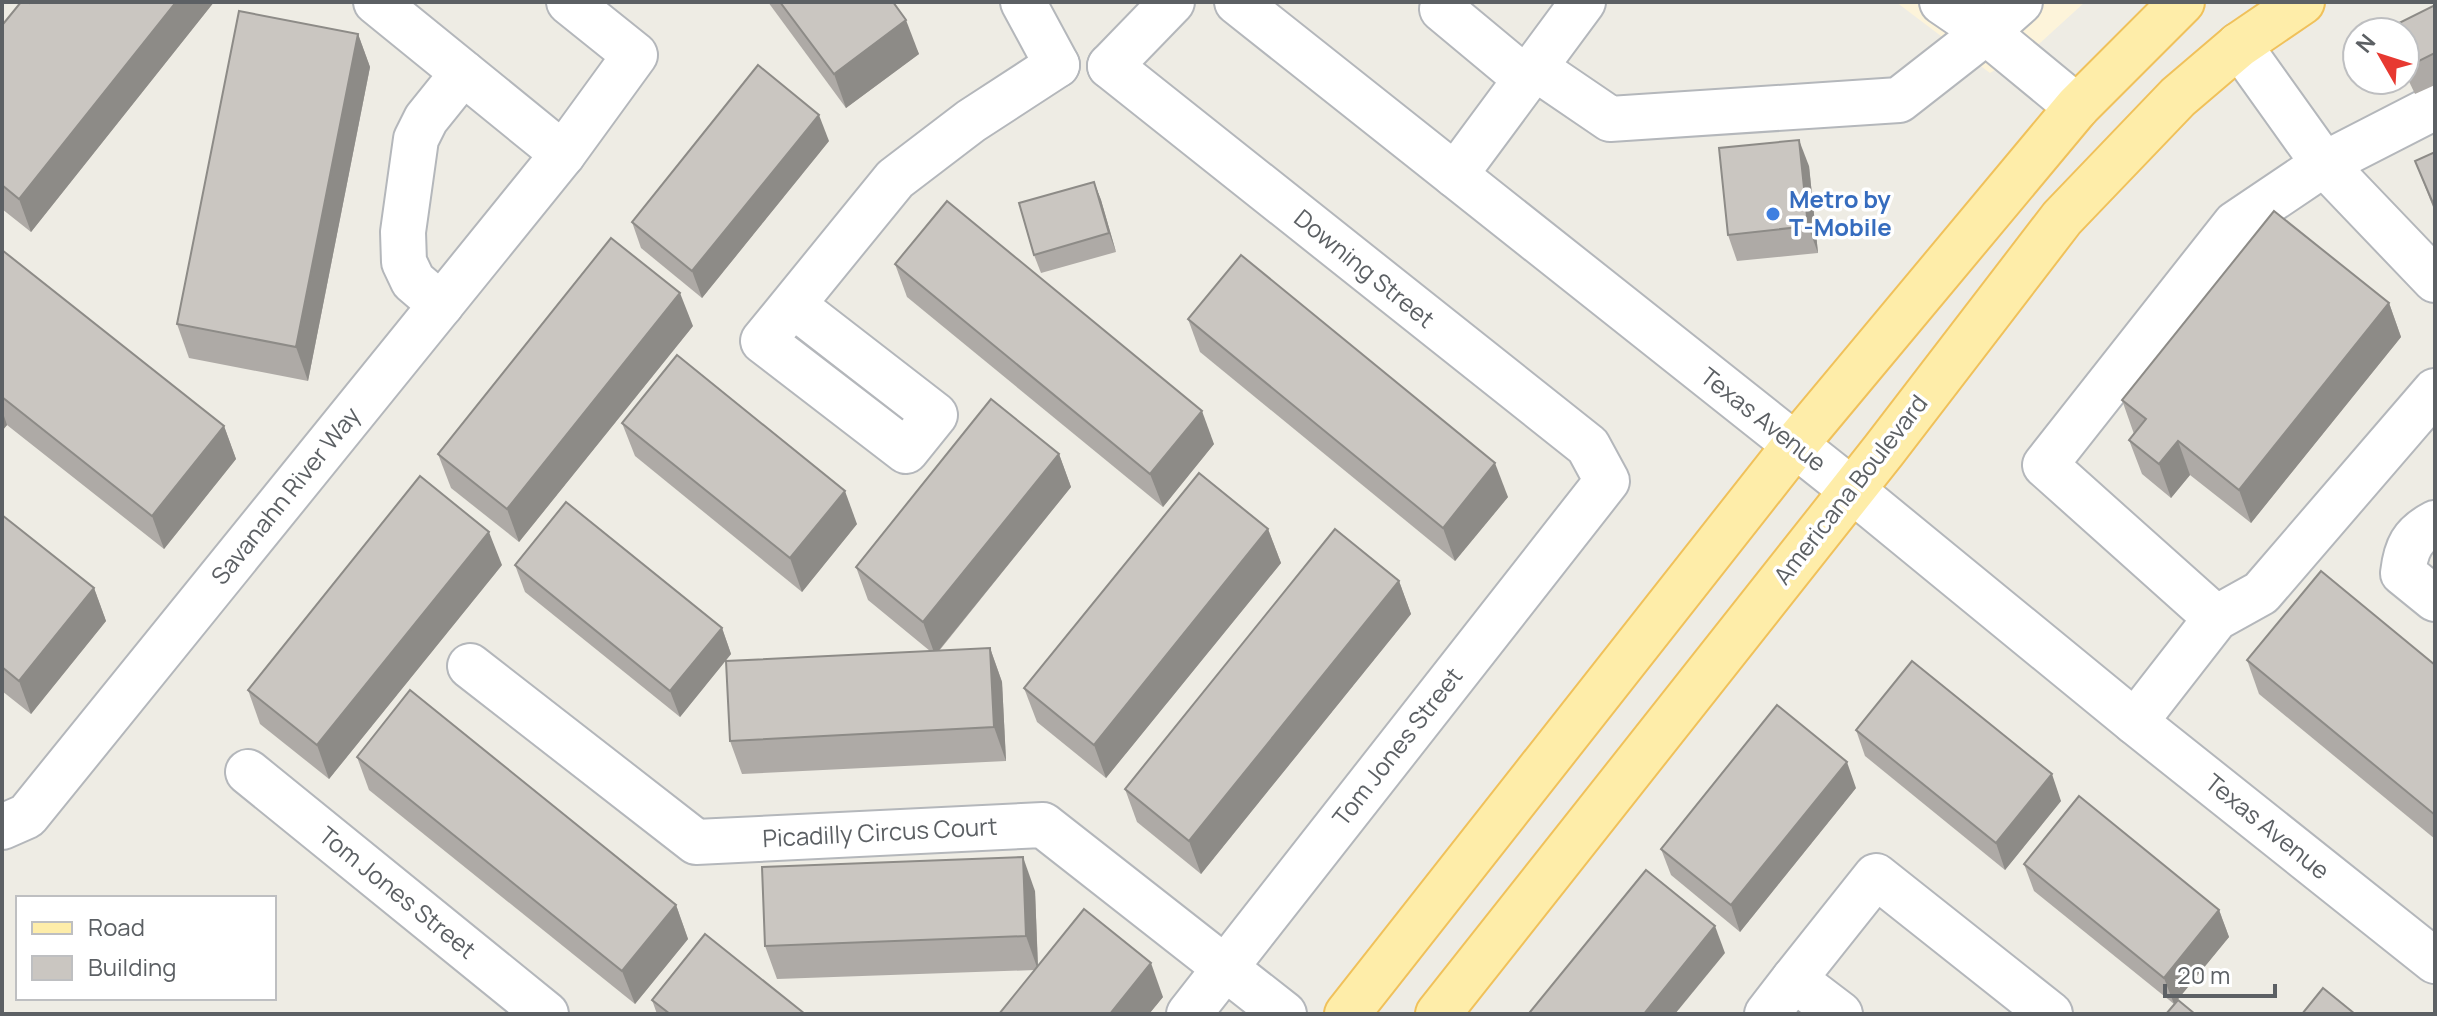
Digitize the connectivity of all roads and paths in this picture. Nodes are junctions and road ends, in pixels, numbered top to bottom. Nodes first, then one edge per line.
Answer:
1 (376, 2) edge
2 (569, 2) edge
3 (1023, 2) edge
4 (1172, 2) edge
5 (1237, 2) edge
6 (1448, 2) edge
7 (1583, 2) edge
8 (1942, 2) edge
9 (2020, 2) edge
10 (2182, 2) edge
11 (2302, 2) edge
12 (1986, 32) junction
13 (2239, 45) junction
14 (1057, 65) junction
15 (1110, 66) junction
16 (463, 73) junction
17 (1530, 73) junction
18 (2077, 107) junction
19 (2435, 107) edge
20 (563, 154) junction
21 (2324, 164) junction
22 (1455, 175) junction
23 (2435, 280) edge
24 (441, 305) junction
25 (793, 305) dead end
26 (2435, 391) edge
27 (1795, 445) junction
28 (1607, 481) joint
29 (1852, 490) junction
30 (2435, 523) edge
31 (2435, 599) edge
32 (2216, 618) junction
33 (470, 666) dead end
34 (2135, 722) junction
35 (248, 772) dead end
36 (4, 814) edge
37 (2435, 961) edge
38 (1226, 967) junction
39 (1794, 979) junction
40 (546, 1014) edge
41 (1189, 1014) edge
42 (1284, 1014) edge
43 (1347, 1014) edge
44 (1438, 1014) edge
45 (1767, 1014) edge
46 (1840, 1014) edge
47 (2050, 1014) edge

1 - 16 street
2 - 20 street, Savanahn River Way
3 - 14 street
4 - 15 street
5 - 22 street, Texas Avenue
6 - 17 street
7 - 17 street
8 - 12 street
9 - 12 street
10 - 18 main road
11 - 13 main road, Americana Boulevard
12 - 17 street
12 - 18 street
13 - 21 street
13 - 29 main road, Americana Boulevard
14 - 15 street
14 - 25 street
15 - 28 street, Downing Street
16 - 20 street
16 - 24 street
17 - 22 street
18 - 27 main road
19 - 21 street
20 - 24 street, Savanahn River Way
21 - 23 street
21 - 32 street
22 - 27 street, Texas Avenue
24 - 36 street, Savanahn River Way
26 - 32 street
27 - 29 street, Texas Avenue
27 - 43 main road
28 - 38 street, Tom Jones Street
29 - 34 street, Texas Avenue
29 - 44 main road, Americana Boulevard
30 - 31 street
32 - 34 street
33 - 38 street, Picadilly Circus Court
34 - 37 street, Texas Avenue
35 - 40 street, Tom Jones Street
38 - 41 street, Tom Jones Street
38 - 42 street, Picadilly Circus Court
39 - 45 street
39 - 46 street
39 - 47 street

